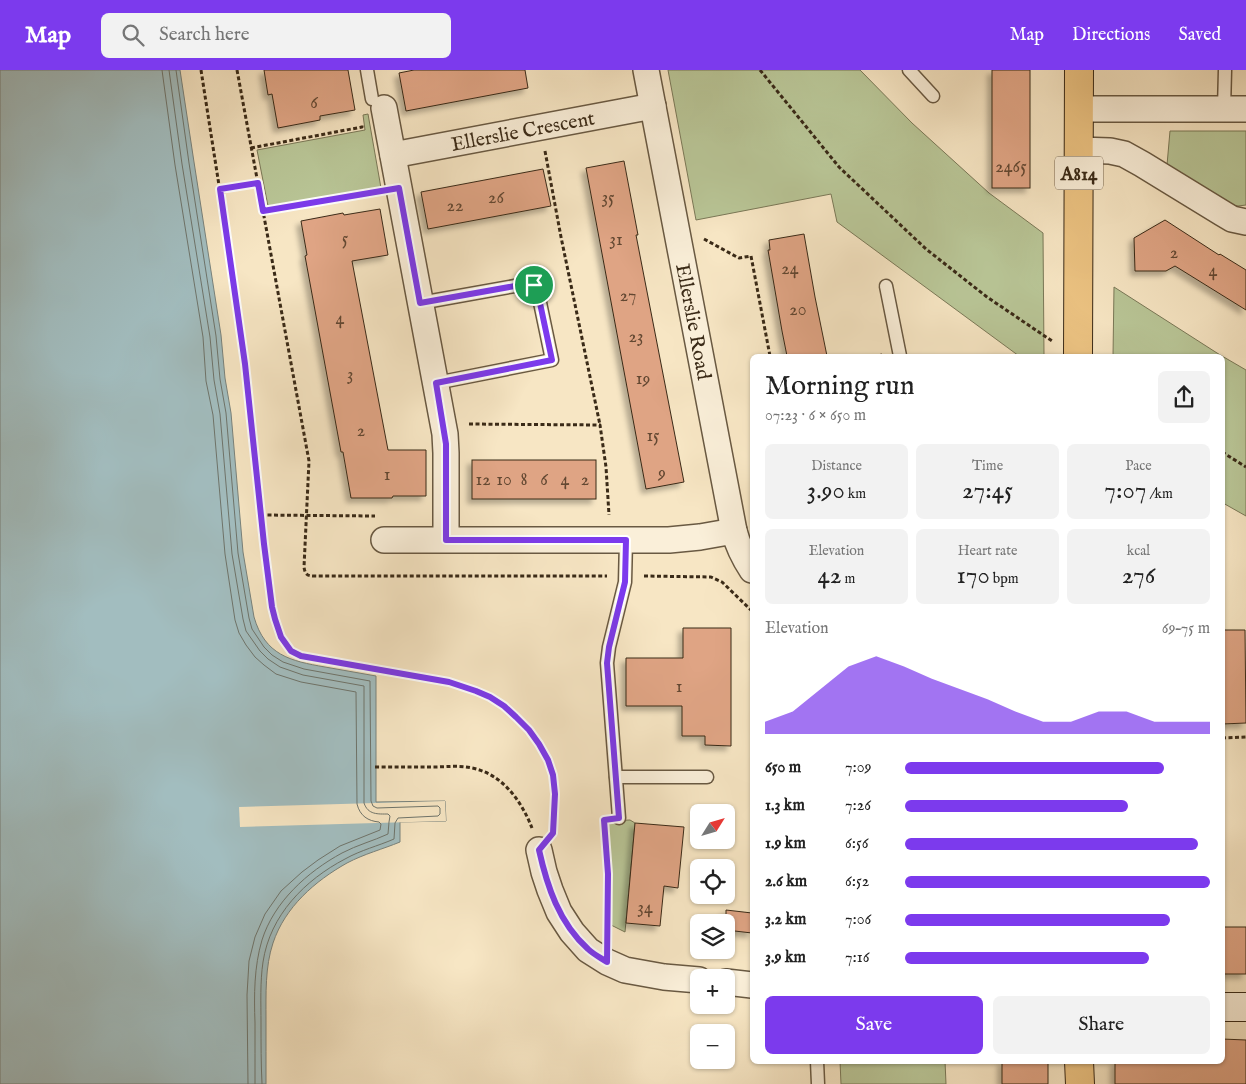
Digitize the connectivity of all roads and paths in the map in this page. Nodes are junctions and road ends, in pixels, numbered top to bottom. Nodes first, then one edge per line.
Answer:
1 (201, 70) edge
2 (237, 70) edge
3 (367, 70) edge
4 (646, 70) edge
5 (760, 70) edge
6 (908, 70) edge
7 (1079, 70) edge
8 (1225, 70) edge
9 (933, 96) dead end
10 (378, 103) joint
11 (653, 106) junction
12 (1079, 109) junction
13 (1235, 109) edge
14 (361, 120) dead end
15 (541, 127) junction
16 (251, 148) junction
17 (1079, 150) junction
18 (393, 155) junction
19 (258, 183) junction
20 (399, 188) junction
21 (220, 189) junction
22 (263, 211) junction
23 (1246, 222) edge
24 (675, 223) junction
25 (886, 286) dead end
26 (420, 303) junction
27 (1069, 351) edge
28 (770, 354) edge
29 (900, 354) edge
30 (436, 383) junction
31 (600, 425) dead end
32 (1225, 454) edge
33 (1246, 467) edge
34 (261, 515) junction
35 (306, 515) junction
36 (734, 531) junction
37 (384, 540) dead end
38 (446, 540) junction
39 (626, 540) junction
40 (750, 567) edge
41 (626, 577) junction
42 (750, 610) edge
43 (1246, 737) edge
44 (1225, 738) edge
45 (375, 767) dead end
46 (616, 777) junction
47 (707, 777) dead end
48 (619, 818) joint
49 (539, 850) junction
50 (607, 962) junction
51 (690, 979) edge
52 (735, 983) edge
53 (750, 985) edge
54 (1225, 1007) edge
55 (1246, 1007) edge
56 (817, 1064) edge
57 (1079, 1064) edge
58 (818, 1084) edge
59 (1080, 1084) edge

1 - 21 path
2 - 16 path
3 - 10 lane
4 - 11 street, Ellerslie Road
5 - 27 path
6 - 9 lane
7 - 12 main road, A814
8 - 13 lane
10 - 18 street
11 - 15 street, Ellerslie Crescent
11 - 24 street, Ellerslie Road
12 - 13 street
12 - 17 main road, A814
14 - 16 path
15 - 18 street, Ellerslie Crescent
15 - 31 path
16 - 19 path
17 - 23 street
17 - 27 main road, A814
18 - 20 street
19 - 21 path
19 - 22 path
20 - 22 path
20 - 26 street
21 - 34 path
22 - 35 path
24 - 28 path
24 - 36 street, Ellerslie Road
25 - 29 lane
26 - 30 street
26 - 30 lane
30 - 38 street
32 - 33 path
34 - 35 path
34 - 49 path
35 - 41 path
36 - 39 street
36 - 40 street, Ellerslie Road
37 - 38 street
38 - 39 street
39 - 41 lane
41 - 42 path
41 - 46 lane
43 - 44 path
45 - 49 path
46 - 47 lane
46 - 48 lane
48 - 50 path
49 - 50 street
50 - 51 street
52 - 53 street
54 - 55 street
56 - 58 lane
57 - 59 main road

